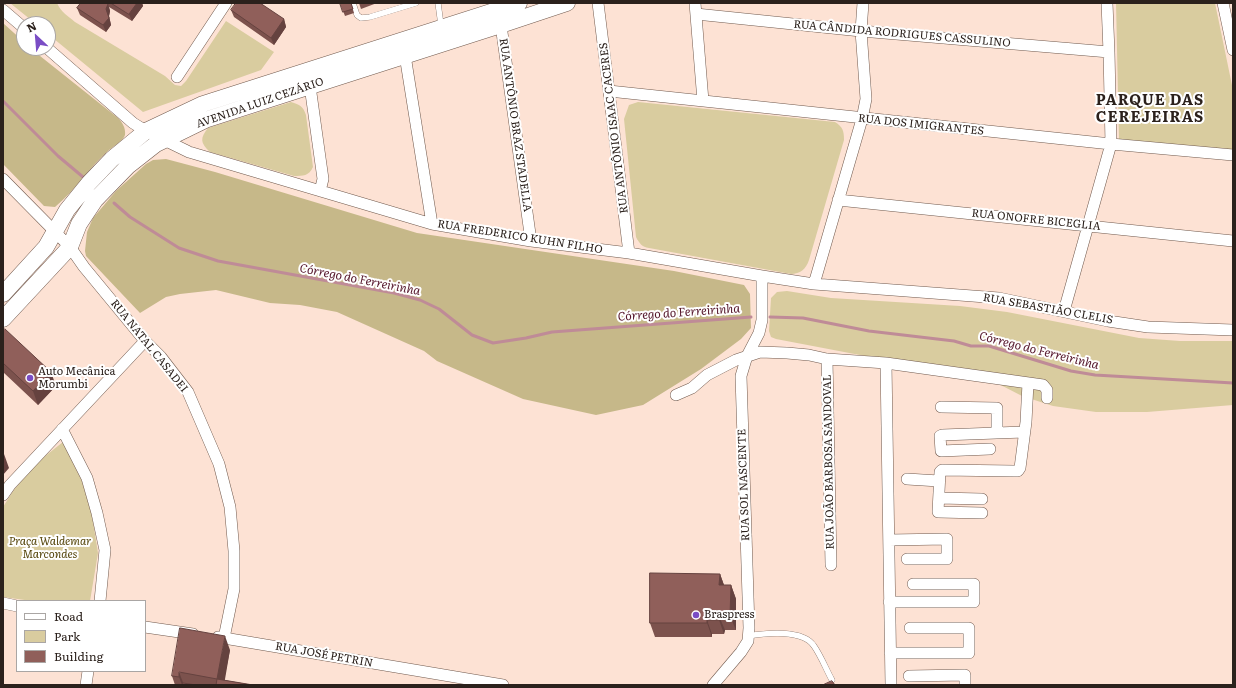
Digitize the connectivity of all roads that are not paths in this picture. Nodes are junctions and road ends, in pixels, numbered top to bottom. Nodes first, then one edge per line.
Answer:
1 (226, 3) edge
2 (353, 3) edge
3 (416, 3) edge
4 (438, 3) edge
5 (567, 3) edge
6 (598, 3) edge
7 (863, 3) edge
8 (1107, 3) edge
9 (1223, 3) edge
10 (506, 6) edge
11 (695, 8) edge
12 (3, 10) edge
13 (16, 21) edge
14 (501, 25) junction
15 (447, 26) junction
16 (861, 31) junction
17 (1232, 37) edge
18 (403, 40) junction
19 (456, 40) junction
20 (1233, 50) edge
21 (1109, 52) junction
22 (56, 56) edge
23 (405, 56) junction
24 (177, 77) dead end
25 (308, 78) junction
26 (609, 91) junction
27 (704, 101) junction
28 (862, 119) junction
29 (146, 131) junction
30 (164, 140) junction
31 (1110, 144) junction
32 (1233, 155) edge
33 (3, 179) edge
34 (320, 191) junction
35 (838, 200) junction
36 (432, 224) junction
37 (1088, 226) junction
38 (55, 233) junction
39 (531, 241) junction
40 (1233, 241) edge
41 (70, 247) junction
42 (629, 253) junction
43 (762, 276) junction
44 (814, 284) junction
45 (3, 294) edge
46 (1064, 311) junction
47 (3, 319) edge
48 (1233, 330) edge
49 (144, 341) junction
50 (747, 356) junction
51 (827, 358) junction
52 (886, 363) junction
53 (1028, 383) junction
54 (676, 394) dead end
55 (1047, 398) dead end
56 (941, 407) dead end
57 (62, 429) junction
58 (1024, 432) junction
59 (997, 433) junction
60 (990, 449) dead end
61 (907, 479) dead end
62 (939, 480) junction
63 (3, 495) edge
64 (939, 498) junction
65 (982, 499) dead end
66 (982, 513) dead end
67 (889, 540) junction
68 (907, 559) dead end
69 (831, 566) dead end
70 (913, 584) dead end
71 (100, 600) edge
72 (890, 602) junction
73 (3, 603) edge
74 (16, 606) edge
75 (146, 627) edge
76 (910, 628) dead end
77 (748, 636) junction
78 (224, 638) junction
79 (890, 653) junction
80 (88, 672) edge
81 (909, 676) dead end
82 (832, 680) edge
83 (86, 685) edge
84 (503, 685) edge
85 (713, 685) edge
86 (891, 685) edge
87 (965, 685) edge

1 - 24 street
2 - 3 lane
4 - 15 lane
5 - 14 street, AVENIDA LUIZ CEZÁRIO
6 - 26 street, RUA ANTÔNIO ISAAC CACERES
7 - 16 street
8 - 21 street
9 - 17 street
10 - 14 street, RUA ANTÔNIO BRAZ STADELLA
10 - 15 street, AVENIDA LUIZ CEZÁRIO
11 - 16 street, RUA CÂNDIDA RODRIGUES CASSULINO
11 - 27 street
12 - 13 street
14 - 19 street, AVENIDA LUIZ CEZÁRIO
14 - 39 street, RUA ANTÔNIO BRAZ STADELLA
15 - 18 street, AVENIDA LUIZ CEZÁRIO
15 - 19 street
16 - 21 street, RUA CÂNDIDA RODRIGUES CASSULINO
16 - 28 street
17 - 20 street
18 - 23 street
18 - 25 street, AVENIDA LUIZ CEZÁRIO
19 - 23 street, AVENIDA LUIZ CEZÁRIO
21 - 31 street
22 - 29 street, RUA FREDERICO KUHN FILHO
23 - 25 street, AVENIDA LUIZ CEZÁRIO
23 - 36 street
25 - 29 street, AVENIDA LUIZ CEZÁRIO
25 - 30 street, AVENIDA LUIZ CEZÁRIO
25 - 34 street
26 - 27 street, RUA DOS IMIGRANTES
26 - 42 street, RUA ANTÔNIO ISAAC CACERES
27 - 28 street, RUA DOS IMIGRANTES
28 - 31 street, RUA DOS IMIGRANTES
28 - 35 street
29 - 30 street, RUA FREDERICO KUHN FILHO
29 - 38 street, AVENIDA LUIZ CEZÁRIO
30 - 34 street, RUA FREDERICO KUHN FILHO
30 - 41 street, AVENIDA LUIZ CEZÁRIO
31 - 32 street, RUA DOS IMIGRANTES
31 - 37 street
33 - 38 street, RUA NATAL CASADEI
34 - 36 street, RUA FREDERICO KUHN FILHO
35 - 37 street, RUA ONOFRE BICEGLIA
35 - 44 street
36 - 39 street, RUA FREDERICO KUHN FILHO
37 - 40 street, RUA ONOFRE BICEGLIA
37 - 46 street
38 - 41 street, RUA NATAL CASADEI
38 - 45 street, AVENIDA LUIZ CEZÁRIO
39 - 42 street, RUA FREDERICO KUHN FILHO
41 - 47 street, AVENIDA LUIZ CEZÁRIO
41 - 49 street, RUA NATAL CASADEI
42 - 43 street, RUA FREDERICO KUHN FILHO
43 - 44 street, RUA FREDERICO KUHN FILHO
43 - 50 street, RUA SOL NASCENTE
44 - 46 street, RUA SEBASTIÃO CLELIS
46 - 48 street, RUA SEBASTIÃO CLELIS
49 - 57 street
49 - 78 street, RUA NATAL CASADEI
50 - 51 street
50 - 54 street
50 - 77 street, RUA SOL NASCENTE
51 - 52 street
51 - 69 street, RUA JOÃO BARBOSA SANDOVAL
52 - 53 street
52 - 67 street
53 - 55 street
53 - 58 street
56 - 59 street
57 - 63 street
57 - 71 street
58 - 59 street
58 - 62 street
59 - 60 street
61 - 62 street
62 - 64 street
64 - 65 street
64 - 66 street
67 - 68 street
67 - 72 street
70 - 72 street
72 - 79 street
73 - 74 street
75 - 78 street, RUA JOSÉ PETRIN
76 - 79 street
77 - 82 lane
77 - 85 street, RUA SOL NASCENTE
78 - 84 street, RUA JOSÉ PETRIN
79 - 86 street
80 - 83 street
81 - 87 street

